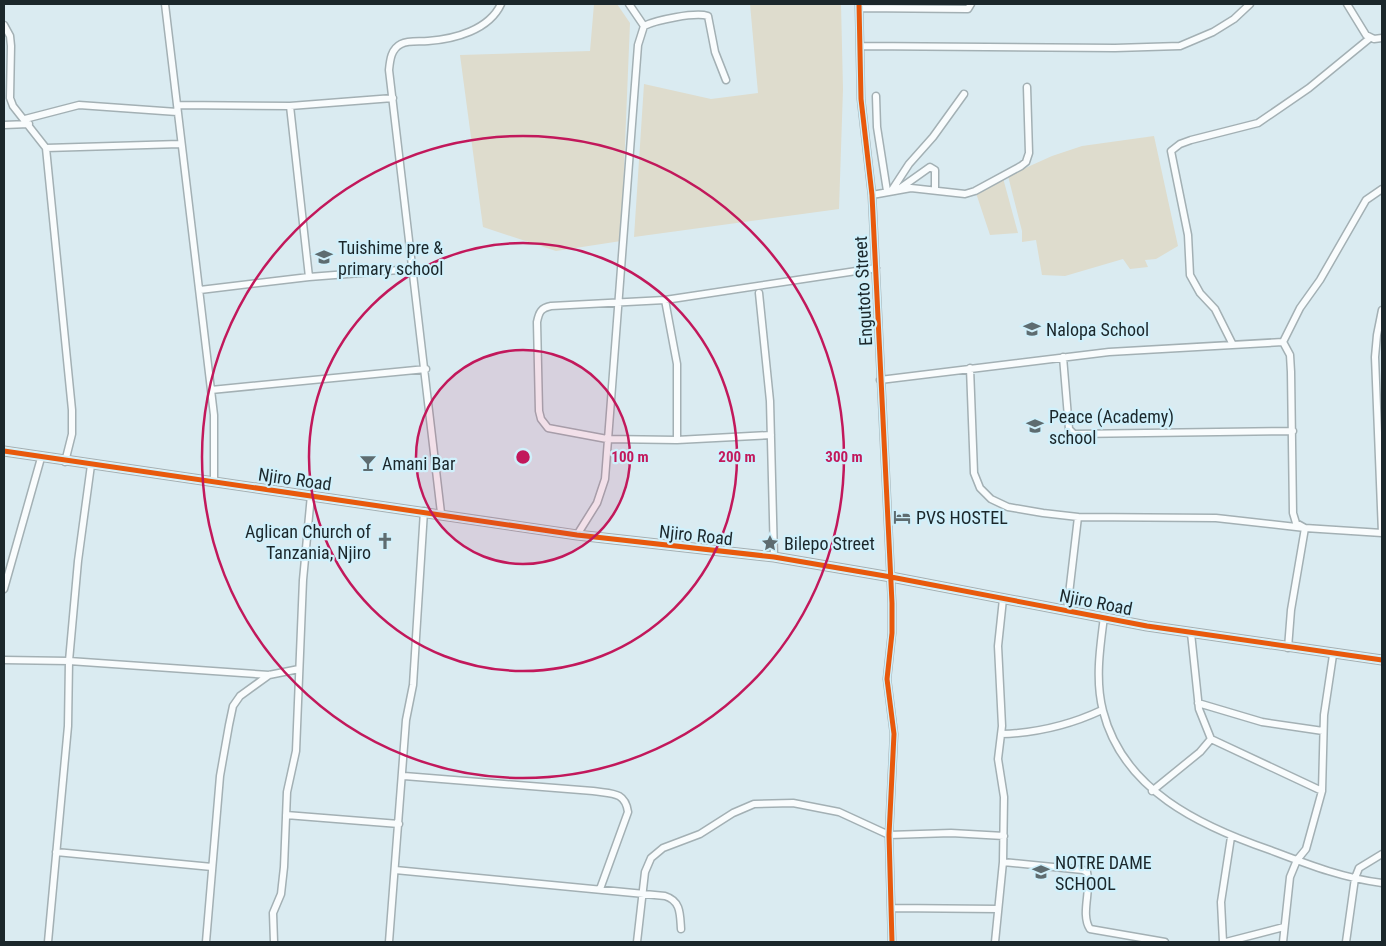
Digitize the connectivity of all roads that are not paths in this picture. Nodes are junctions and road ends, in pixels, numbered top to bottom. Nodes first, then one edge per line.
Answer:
1 (165, 4) edge
2 (502, 4) edge
3 (629, 4) edge
4 (971, 4) edge
5 (1250, 4) edge
6 (1347, 4) edge
7 (859, 6) edge
8 (4, 25) edge
9 (644, 26) junction
10 (1370, 38) junction
11 (1382, 38) edge
12 (861, 46) junction
13 (726, 80) dead end
14 (1027, 87) dead end
15 (964, 94) dead end
16 (876, 96) dead end
17 (393, 98) junction
18 (290, 106) junction
19 (177, 108) junction
20 (27, 121) junction
21 (4, 125) edge
22 (180, 144) junction
23 (46, 148) junction
24 (935, 189) junction
25 (1382, 189) edge
26 (893, 190) junction
27 (872, 195) junction
28 (876, 268) junction
29 (412, 269) junction
30 (309, 277) junction
31 (200, 290) junction
32 (759, 293) dead end
33 (665, 300) junction
34 (618, 301) junction
35 (1382, 310) edge
36 (1283, 342) junction
37 (1232, 343) junction
38 (1063, 356) junction
39 (970, 368) junction
40 (426, 369) junction
41 (880, 380) junction
42 (211, 390) junction
43 (1293, 431) junction
44 (771, 435) junction
45 (607, 439) junction
46 (677, 440) junction
47 (4, 452) edge
48 (41, 458) junction
49 (64, 462) junction
50 (91, 465) junction
51 (214, 482) junction
52 (311, 495) junction
53 (424, 511) junction
54 (441, 514) junction
55 (1078, 518) junction
56 (1305, 528) junction
57 (1382, 533) edge
58 (578, 535) junction
59 (774, 557) junction
60 (891, 576) junction
61 (4, 589) edge
62 (1003, 599) junction
63 (1067, 611) junction
64 (1104, 617) junction
65 (1191, 633) junction
66 (1288, 648) junction
67 (1333, 655) junction
68 (4, 660) edge
69 (1382, 660) edge
70 (69, 662) junction
71 (300, 669) junction
72 (269, 675) junction
73 (1198, 703) junction
74 (1102, 710) junction
75 (1323, 731) junction
76 (1002, 734) junction
77 (1211, 739) junction
78 (404, 776) junction
79 (1152, 791) junction
80 (1322, 791) junction
81 (286, 815) junction
82 (399, 824) junction
83 (889, 834) junction
84 (1004, 836) junction
85 (1231, 836) junction
86 (56, 852) junction
87 (1382, 854) edge
88 (1297, 860) junction
89 (1003, 862) junction
90 (212, 867) junction
91 (395, 870) junction
92 (1354, 878) junction
93 (1382, 883) edge
94 (600, 889) junction
95 (642, 894) junction
96 (891, 908) junction
97 (998, 909) junction
98 (1284, 927) junction
99 (681, 929) dead end
100 (48, 942) edge
101 (206, 942) edge
102 (274, 942) edge
103 (389, 942) edge
104 (637, 942) edge
105 (892, 942) edge
106 (995, 942) edge
107 (1158, 942) edge
108 (1166, 942) edge
109 (1224, 942) edge
110 (1283, 942) edge
111 (1346, 942) edge

1 - 19 street
2 - 17 street
3 - 9 street
4 - 7 street
5 - 12 street
6 - 10 street
7 - 12 street, Engutoto Street
8 - 20 street
9 - 13 street
9 - 34 street
10 - 11 street
10 - 37 street
12 - 27 street, Engutoto Street
14 - 24 street
15 - 26 street
16 - 26 street
17 - 18 street
17 - 29 street
18 - 19 street
18 - 30 street
19 - 20 street
19 - 22 street
20 - 21 street
20 - 23 street
22 - 23 street
22 - 31 street
23 - 49 street
24 - 26 street
24 - 26 street
25 - 36 street
26 - 27 street
27 - 28 street, Engutoto Street
28 - 33 street
28 - 41 street, Engutoto Street
29 - 30 street
29 - 40 street
30 - 31 street
31 - 42 street
32 - 44 street
33 - 34 street
33 - 46 street
34 - 45 street
34 - 45 street
35 - 57 street
36 - 37 street
36 - 43 street
37 - 38 street
38 - 39 street
38 - 43 street
39 - 41 street
39 - 55 street
40 - 42 street
40 - 54 street
41 - 60 street, Engutoto Street
42 - 51 street
43 - 56 street
44 - 46 street
44 - 59 street
45 - 46 street
45 - 58 street
47 - 48 street, Njiro Road
48 - 49 street, Njiro Road
48 - 61 street
49 - 50 street, Njiro Road
50 - 51 street, Njiro Road
50 - 70 street
51 - 52 street, Njiro Road
52 - 53 street, Njiro Road
52 - 71 street
53 - 54 street, Njiro Road
53 - 78 street
54 - 58 street, Njiro Road
55 - 56 street
55 - 63 street
56 - 57 street
56 - 66 street
58 - 59 street, Njiro Road
59 - 60 street, Njiro Road
60 - 62 street, Njiro Road
60 - 83 street, Engutoto Street
62 - 63 street, Njiro Road
62 - 76 street
63 - 64 street, Njiro Road
64 - 65 street, Njiro Road
64 - 74 street
65 - 66 street, Njiro Road
65 - 73 street
66 - 67 street, Njiro Road
67 - 69 street, Njiro Road
67 - 75 street
68 - 70 street
70 - 72 street
70 - 86 street
71 - 72 street
71 - 81 street
72 - 90 street
73 - 75 street
73 - 77 street
74 - 76 street
74 - 79 street
75 - 80 street
76 - 84 street
77 - 79 street
77 - 80 street
78 - 82 street
78 - 94 street
79 - 85 street
80 - 88 street
81 - 82 street
81 - 102 street
82 - 91 street
83 - 84 street
83 - 95 street
83 - 96 street, Engutoto Street
84 - 89 street
85 - 88 street
85 - 109 street
86 - 90 street
86 - 100 street
87 - 92 street
88 - 92 street
88 - 98 street
89 - 97 street
89 - 107 street
90 - 101 street
91 - 94 street
91 - 103 street
92 - 93 street
92 - 111 street
94 - 95 street
95 - 99 street
95 - 104 street
96 - 97 street
96 - 105 street, Engutoto Street
97 - 106 street
98 - 109 street
98 - 110 street
107 - 108 street

